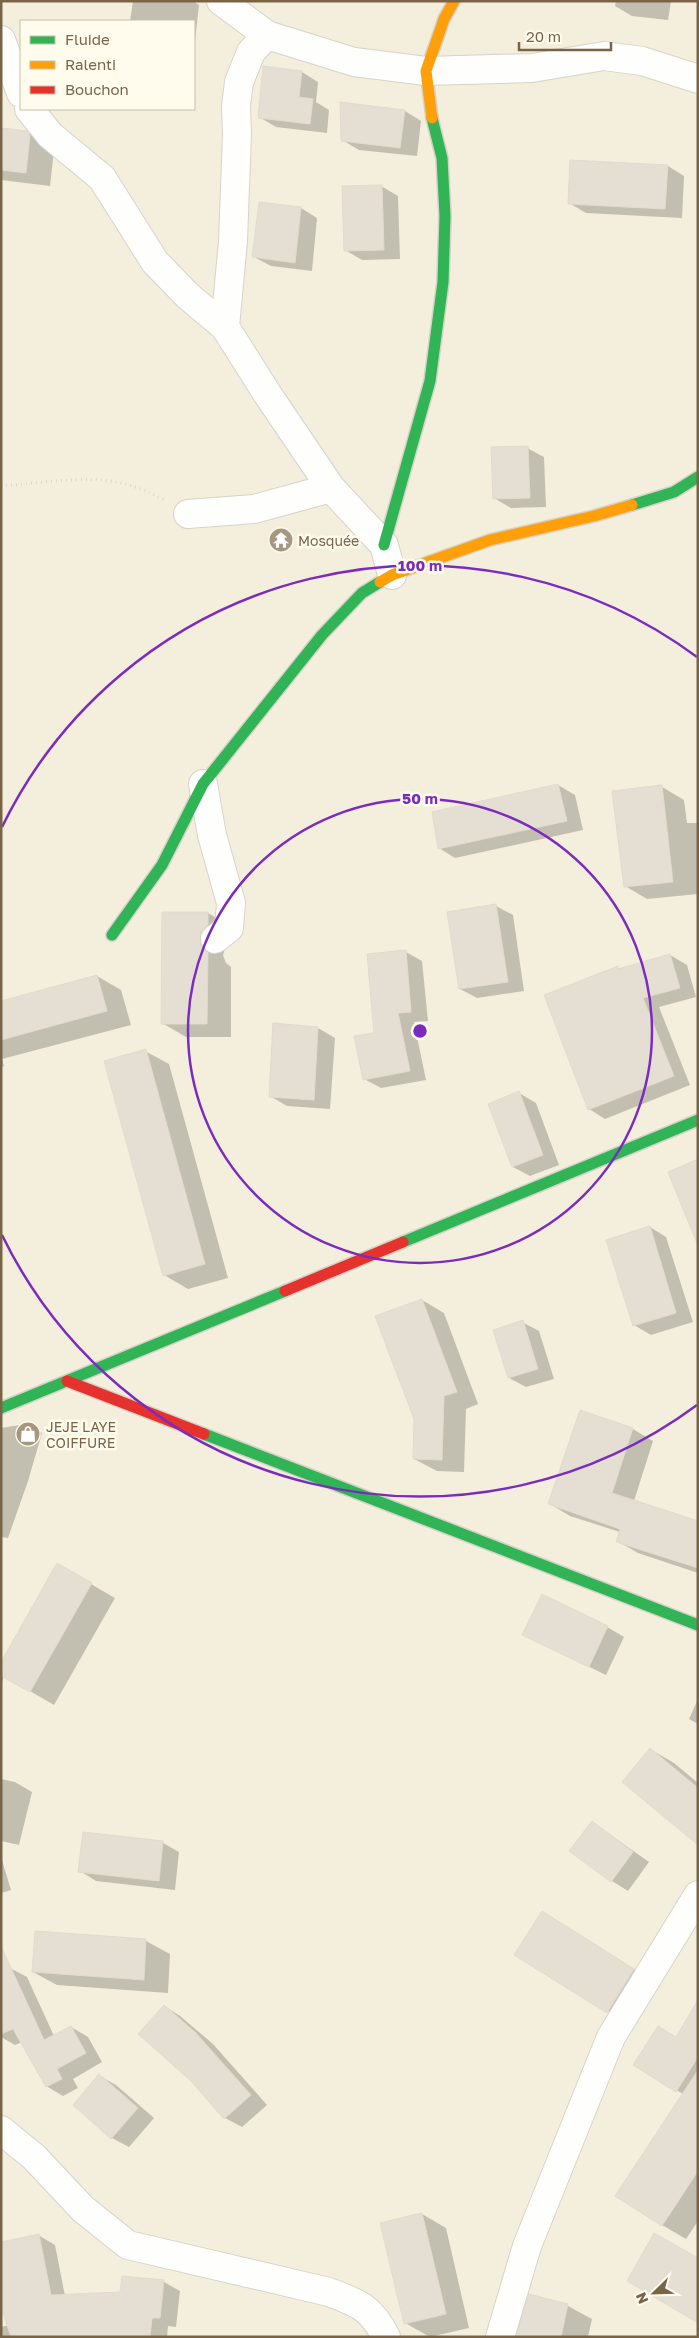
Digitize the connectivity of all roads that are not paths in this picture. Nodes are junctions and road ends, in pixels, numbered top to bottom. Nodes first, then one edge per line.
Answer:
1 (221, 1) edge
2 (454, 1) edge
3 (267, 35) junction
4 (1, 40) edge
5 (426, 70) junction
6 (698, 79) edge
7 (20, 90) edge
8 (30, 110) edge
9 (226, 327) junction
10 (698, 477) edge
11 (331, 488) junction
12 (188, 514) road end
13 (384, 545) junction
14 (392, 574) junction
15 (203, 784) junction
16 (112, 935) dead end
17 (215, 939) dead end
18 (698, 1120) edge
19 (67, 1381) junction
20 (1, 1408) edge
21 (698, 1625) edge
22 (698, 1895) edge
23 (1, 2130) edge
24 (386, 2337) edge
25 (500, 2337) edge

1 - 3 street
2 - 5 street
3 - 5 street
3 - 9 street
4 - 7 street
5 - 6 street
5 - 13 street
8 - 9 street
9 - 11 street
10 - 14 street
11 - 12 street
11 - 13 street
13 - 14 street
14 - 15 street
15 - 16 street
15 - 17 street
18 - 19 street
19 - 20 street
19 - 21 street
22 - 25 street
23 - 24 street

